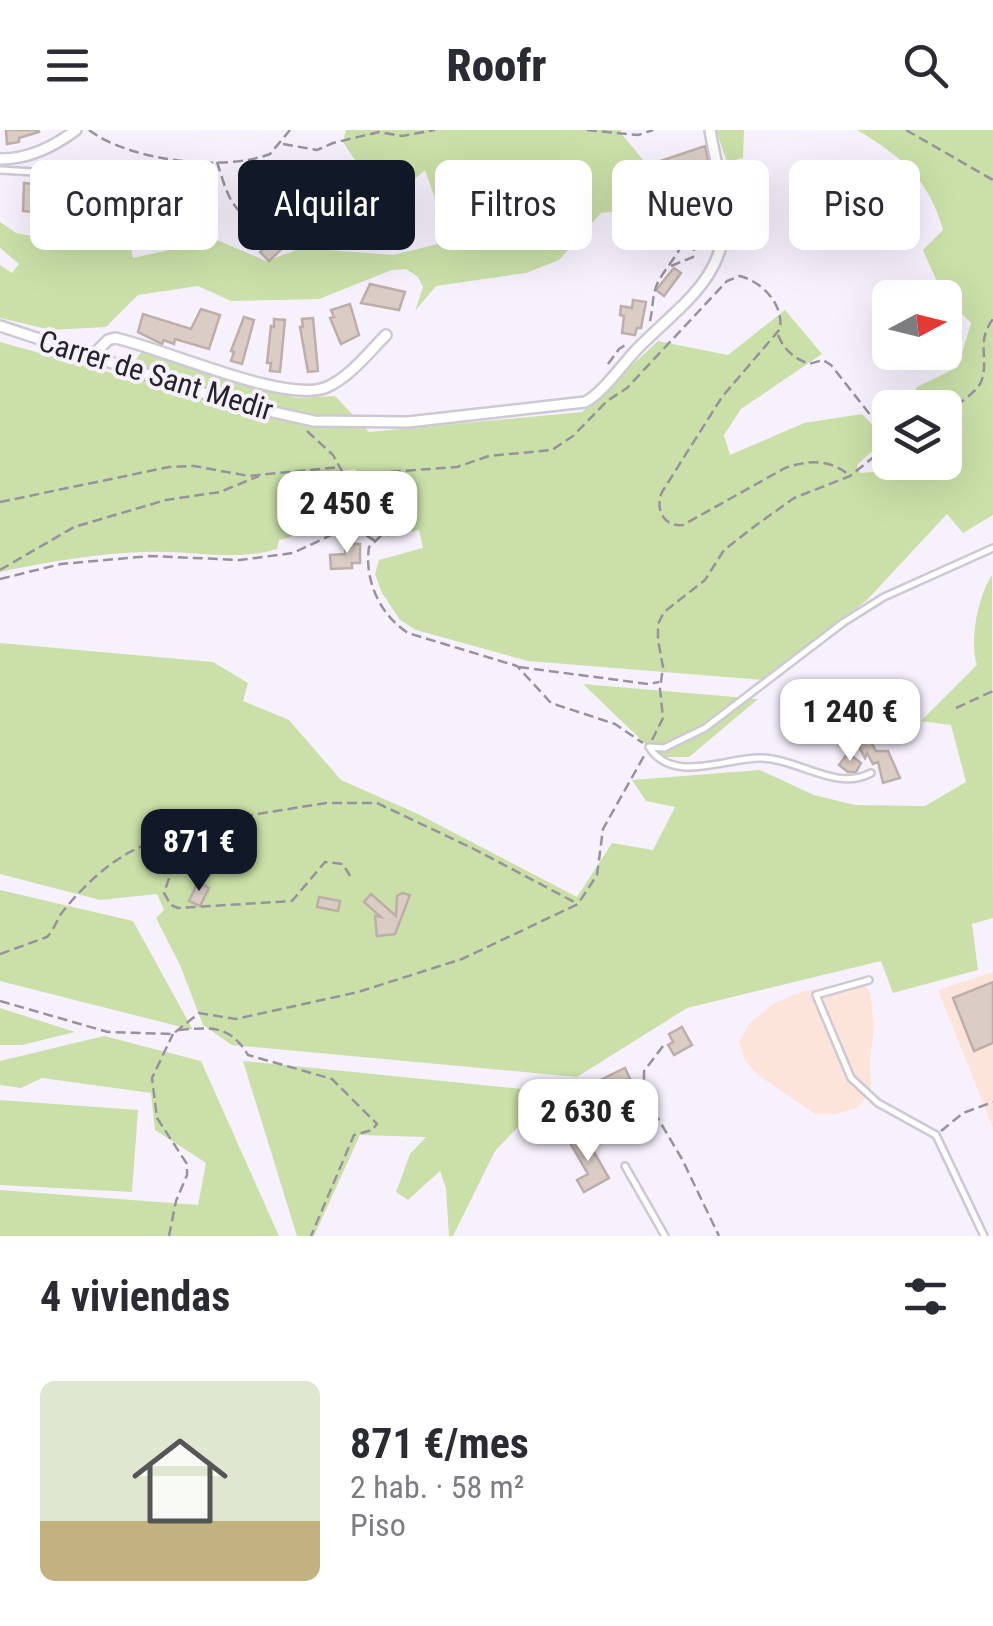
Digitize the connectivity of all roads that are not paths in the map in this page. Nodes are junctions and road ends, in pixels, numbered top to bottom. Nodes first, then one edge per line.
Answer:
1 (710, 130) edge
2 (74, 131) edge
3 (0, 159) edge
4 (0, 170) edge
5 (30, 172) edge
6 (0, 326) edge
7 (386, 335) dead end
8 (90, 358) junction
9 (993, 548) edge
10 (871, 773) dead end
11 (869, 980) dead end
12 (625, 1166) dead end
13 (665, 1236) edge
14 (984, 1236) edge

1 - 8 street, Carrer de Sant Medir
2 - 3 street
4 - 5 lane
6 - 8 street, Carrer de Sant Medir
7 - 8 street
9 - 10 lane
11 - 14 lane
12 - 13 lane

